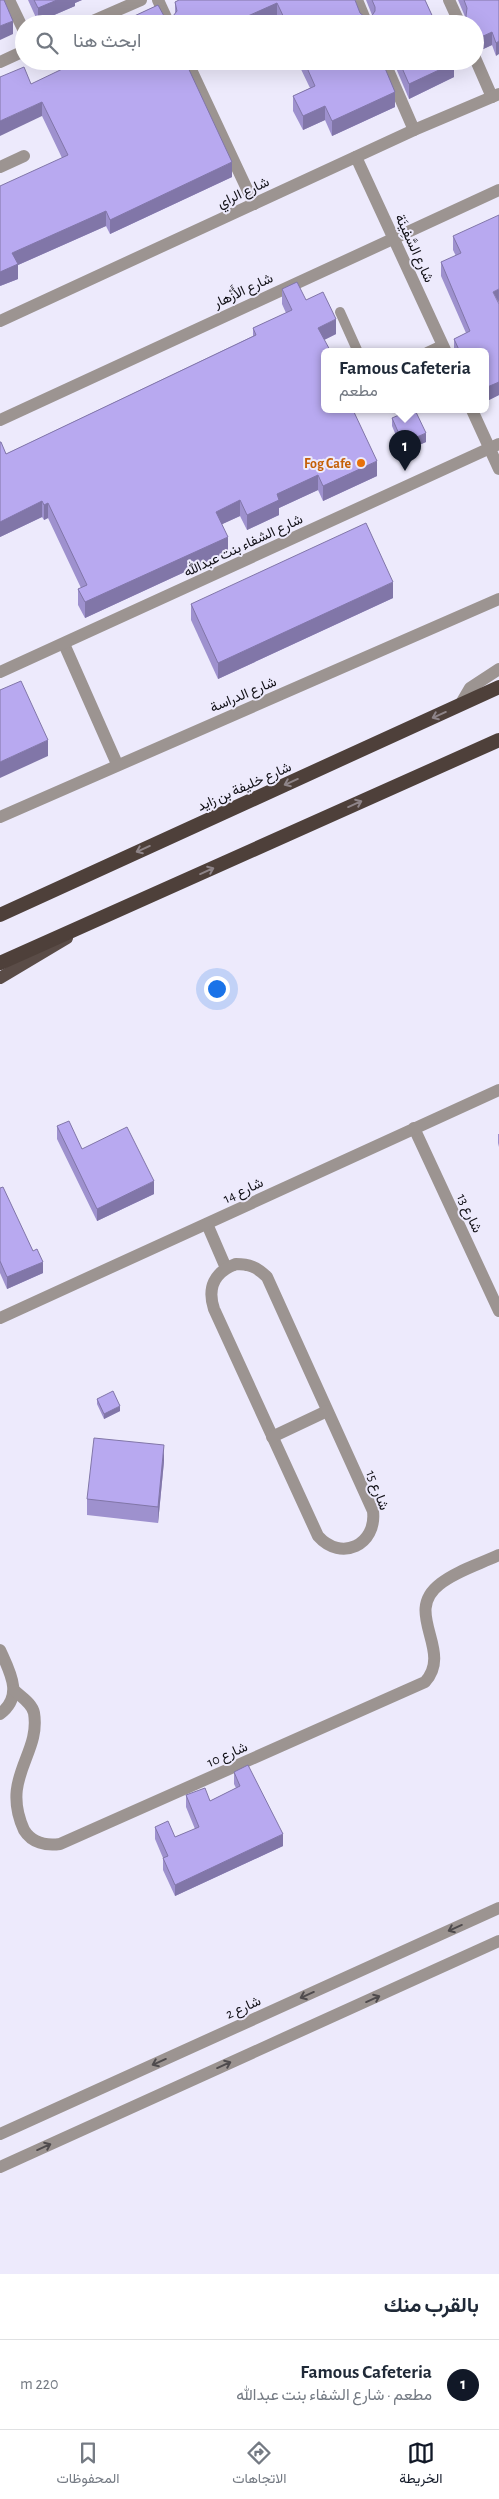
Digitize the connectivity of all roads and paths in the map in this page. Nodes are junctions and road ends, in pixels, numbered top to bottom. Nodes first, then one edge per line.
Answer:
1 (9, 0) edge
2 (141, 0) edge
3 (158, 0) edge
4 (357, 0) edge
5 (449, 0) edge
6 (16, 15) edge
7 (107, 15) edge
8 (165, 15) edge
9 (364, 15) edge
10 (456, 15) edge
11 (15, 55) edge
12 (0, 62) edge
13 (191, 70) edge
14 (388, 70) edge
15 (482, 70) edge
16 (496, 95) edge
17 (414, 130) junction
18 (24, 156) dead end
19 (356, 156) junction
20 (0, 167) edge
21 (499, 190) edge
22 (254, 204) junction
23 (393, 237) junction
24 (340, 312) dead end
25 (0, 321) edge
26 (356, 348) edge
27 (444, 348) edge
28 (474, 413) edge
29 (0, 420) edge
30 (494, 446) edge
31 (499, 469) edge
32 (499, 599) edge
33 (64, 644) junction
34 (499, 668) edge
35 (0, 672) edge
36 (499, 687) edge
37 (460, 705) junction
38 (499, 740) edge
39 (117, 764) junction
40 (0, 817) edge
41 (1, 914) edge
42 (98, 919) junction
43 (0, 963) edge
44 (0, 978) edge
45 (499, 1090) edge
46 (414, 1128) junction
47 (206, 1224) junction
48 (226, 1268) junction
49 (499, 1311) edge
50 (0, 1318) edge
51 (327, 1411) junction
52 (272, 1436) junction
53 (499, 1555) edge
54 (0, 1650) edge
55 (14, 1690) junction
56 (0, 1714) edge
57 (499, 1908) edge
58 (499, 1942) edge
59 (0, 2134) edge
60 (0, 2167) edge

1 - 6 street
2 - 7 street
3 - 8 street
4 - 9 street
5 - 10 street
11 - 12 street
13 - 22 street
14 - 17 street
15 - 16 street
16 - 17 street, شارع الراي
17 - 19 street, شارع الراي
18 - 20 street
19 - 22 street, شارع الراي
19 - 23 street, شارع السَّفِينَة
21 - 23 street, شارع الأَزْهار
22 - 25 street, شارع الراي
23 - 27 street, شارع السَّفِينَة
23 - 29 street, شارع الأَزْهار
24 - 26 lane
28 - 30 street
30 - 31 street
30 - 33 street, شارع الشفاء بنت عبدالله
32 - 39 street, شارع الدراسة
33 - 35 street, شارع الشفاء بنت عبدالله
33 - 39 street
34 - 37 street
36 - 37 highway, شارع خليفة بن زايد
37 -> 41 highway, شارع خليفة بن زايد
42 -> 38 highway
39 - 40 street, شارع الدراسة
42 - 43 highway
42 - 44 main road
45 - 46 street, شارع 14
46 - 47 street, شارع 14
46 - 49 street, شارع 13
47 - 48 street
47 - 50 street, شارع 14
48 - 51 street, شارع 15
48 - 52 street, شارع 15
51 - 52 street
51 - 52 street, شارع 15
53 - 55 street, شارع 10
54 - 55 street
55 - 56 street
57 -> 59 street, شارع 2
60 -> 58 street

